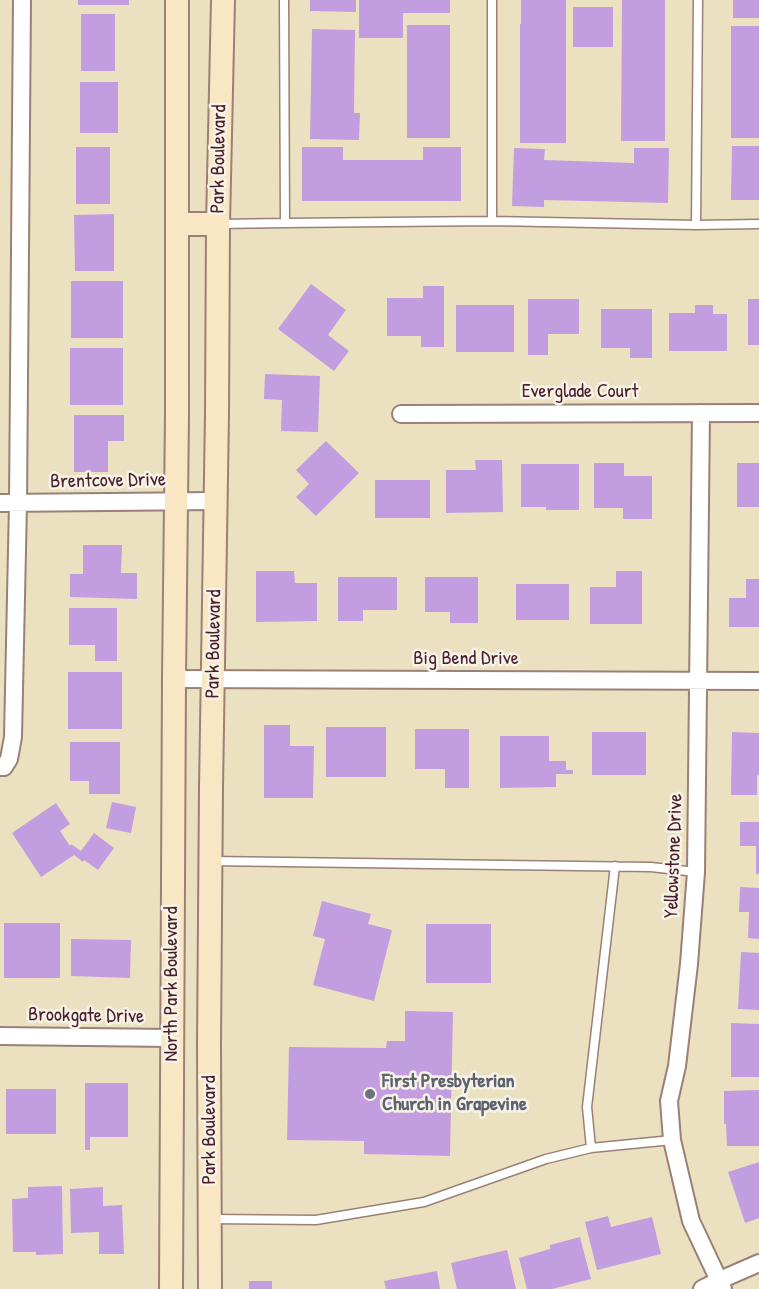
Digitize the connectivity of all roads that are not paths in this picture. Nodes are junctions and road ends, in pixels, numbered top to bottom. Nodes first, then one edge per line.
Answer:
1 (22, 0) edge
2 (177, 0) edge
3 (223, 0) edge
4 (284, 0) edge
5 (492, 0) edge
6 (698, 0) edge
7 (492, 221) junction
8 (285, 223) junction
9 (178, 224) junction
10 (218, 224) junction
11 (759, 224) edge
12 (696, 225) junction
13 (701, 413) junction
14 (759, 413) edge
15 (401, 414) dead end
16 (176, 501) junction
17 (216, 501) junction
18 (0, 503) edge
19 (18, 503) junction
20 (174, 679) junction
21 (213, 679) junction
22 (698, 680) junction
23 (759, 681) edge
24 (2, 767) edge
25 (211, 861) junction
26 (615, 866) junction
27 (696, 872) junction
28 (0, 1036) edge
29 (172, 1038) junction
30 (672, 1140) junction
31 (591, 1148) junction
32 (210, 1219) junction
33 (759, 1263) edge
34 (722, 1284) edge
35 (171, 1289) edge
36 (210, 1289) edge
37 (702, 1289) edge

1 - 19 street
2 - 9 main road, Park Boulevard
3 - 10 main road, Park Boulevard
4 - 8 lane
5 - 7 lane
6 - 12 lane
7 - 8 lane
7 - 12 lane
8 - 10 lane
9 - 10 main road
9 - 16 main road, Park Boulevard
10 - 17 main road, Park Boulevard
11 - 12 lane
13 - 14 street, Everglade Court
13 - 15 street, Everglade Court
13 - 22 street, Yellowstone Drive
16 - 17 street, Brentcove Drive
16 - 19 street, Brentcove Drive
16 - 20 main road, Park Boulevard
17 - 21 main road, Park Boulevard
18 - 19 street, Brentcove Drive
19 - 24 street
20 - 21 street, Big Bend Drive
20 - 29 main road, North Park Boulevard
21 - 22 street, Big Bend Drive
21 - 25 main road, Park Boulevard
22 - 23 street, Big Bend Drive
22 - 27 street, Yellowstone Drive
25 - 26 lane
25 - 32 main road, Park Boulevard
26 - 27 lane
26 - 31 lane
27 - 30 street, Yellowstone Drive
28 - 29 street, Brookgate Drive
29 - 35 main road, North Park Boulevard
30 - 31 lane
30 - 34 street, Yellowstone Drive
31 - 32 lane
32 - 36 main road, Park Boulevard
33 - 34 street
34 - 37 street

